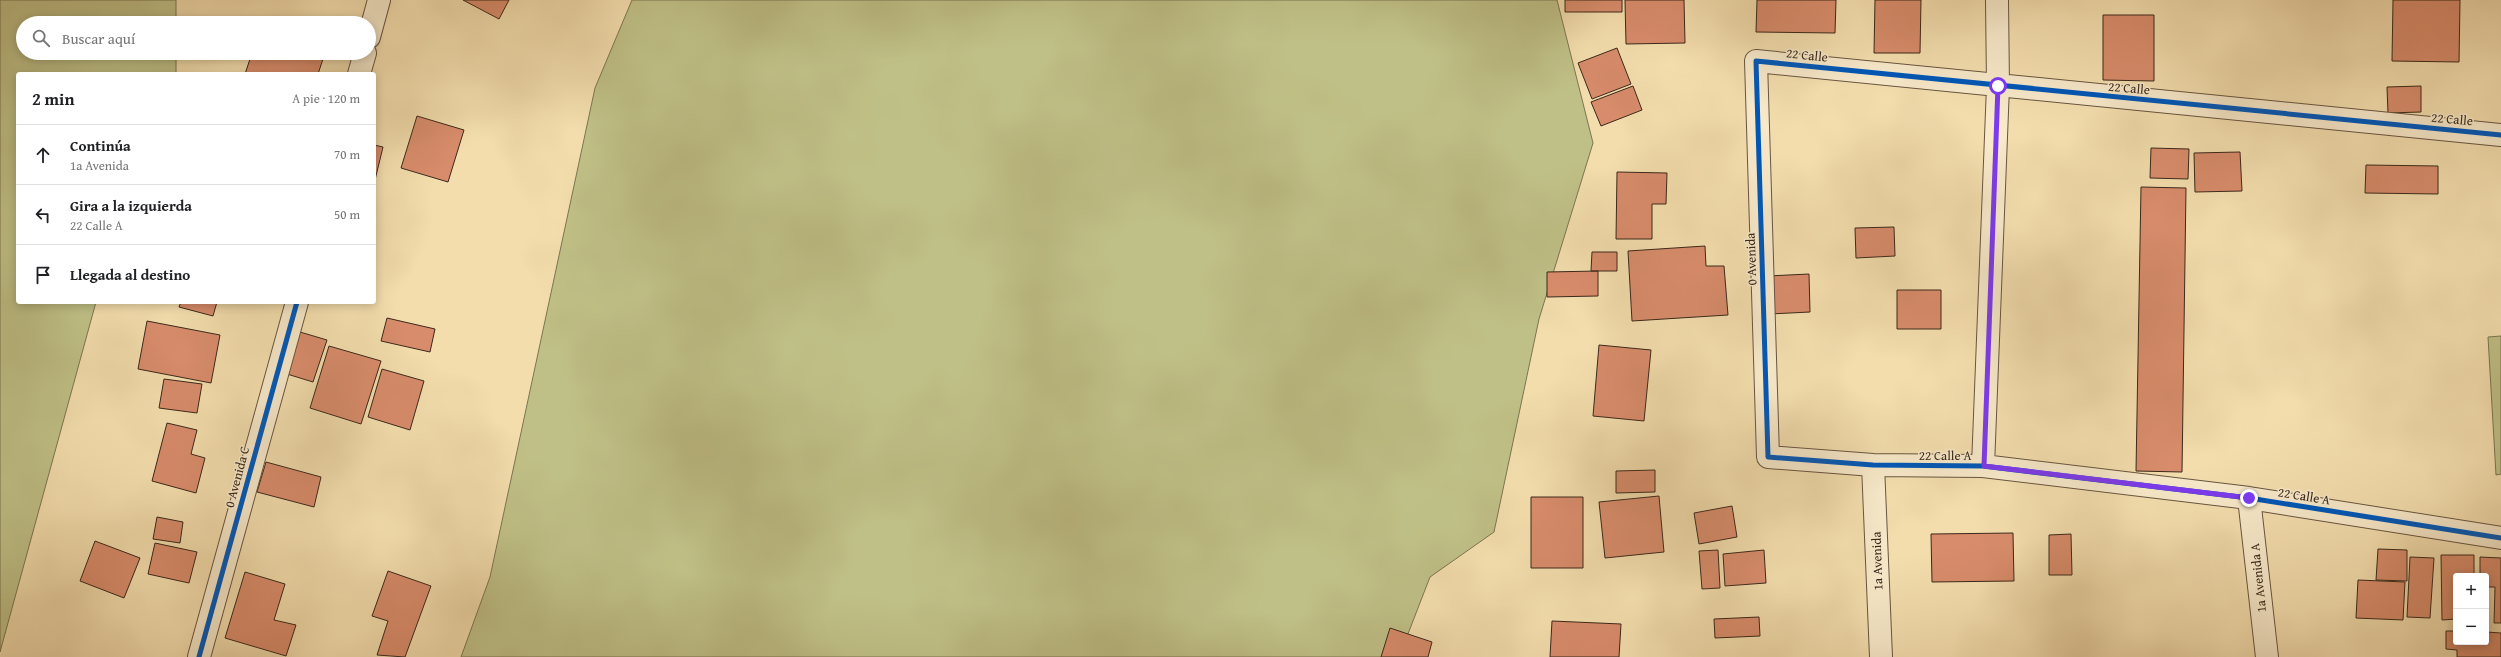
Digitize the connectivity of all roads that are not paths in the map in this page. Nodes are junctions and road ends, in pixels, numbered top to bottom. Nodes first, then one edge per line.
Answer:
1 (379, 0) edge
2 (1997, 0) edge
3 (375, 16) edge
4 (363, 60) edge
5 (1756, 61) joint
6 (360, 72) edge
7 (1998, 86) junction
8 (2501, 135) edge
9 (295, 304) edge
10 (1768, 457) joint
11 (1873, 466) junction
12 (1984, 466) junction
13 (2249, 498) junction
14 (2501, 538) edge
15 (199, 657) edge
16 (1881, 657) edge
17 (2267, 657) edge

1 - 3 street
2 - 7 street
4 - 6 street
5 - 7 street, 22 Calle
5 - 10 street, 0 Avenida
7 - 8 street, 22 Calle
7 - 12 street
9 - 15 street, 0 Avenida C
10 - 11 street, 22 Calle A
11 - 12 street, 22 Calle A
11 - 16 street, 1a Avenida
12 - 13 street, 22 Calle A
13 - 14 street, 22 Calle A
13 - 17 street, 1a Avenida A

